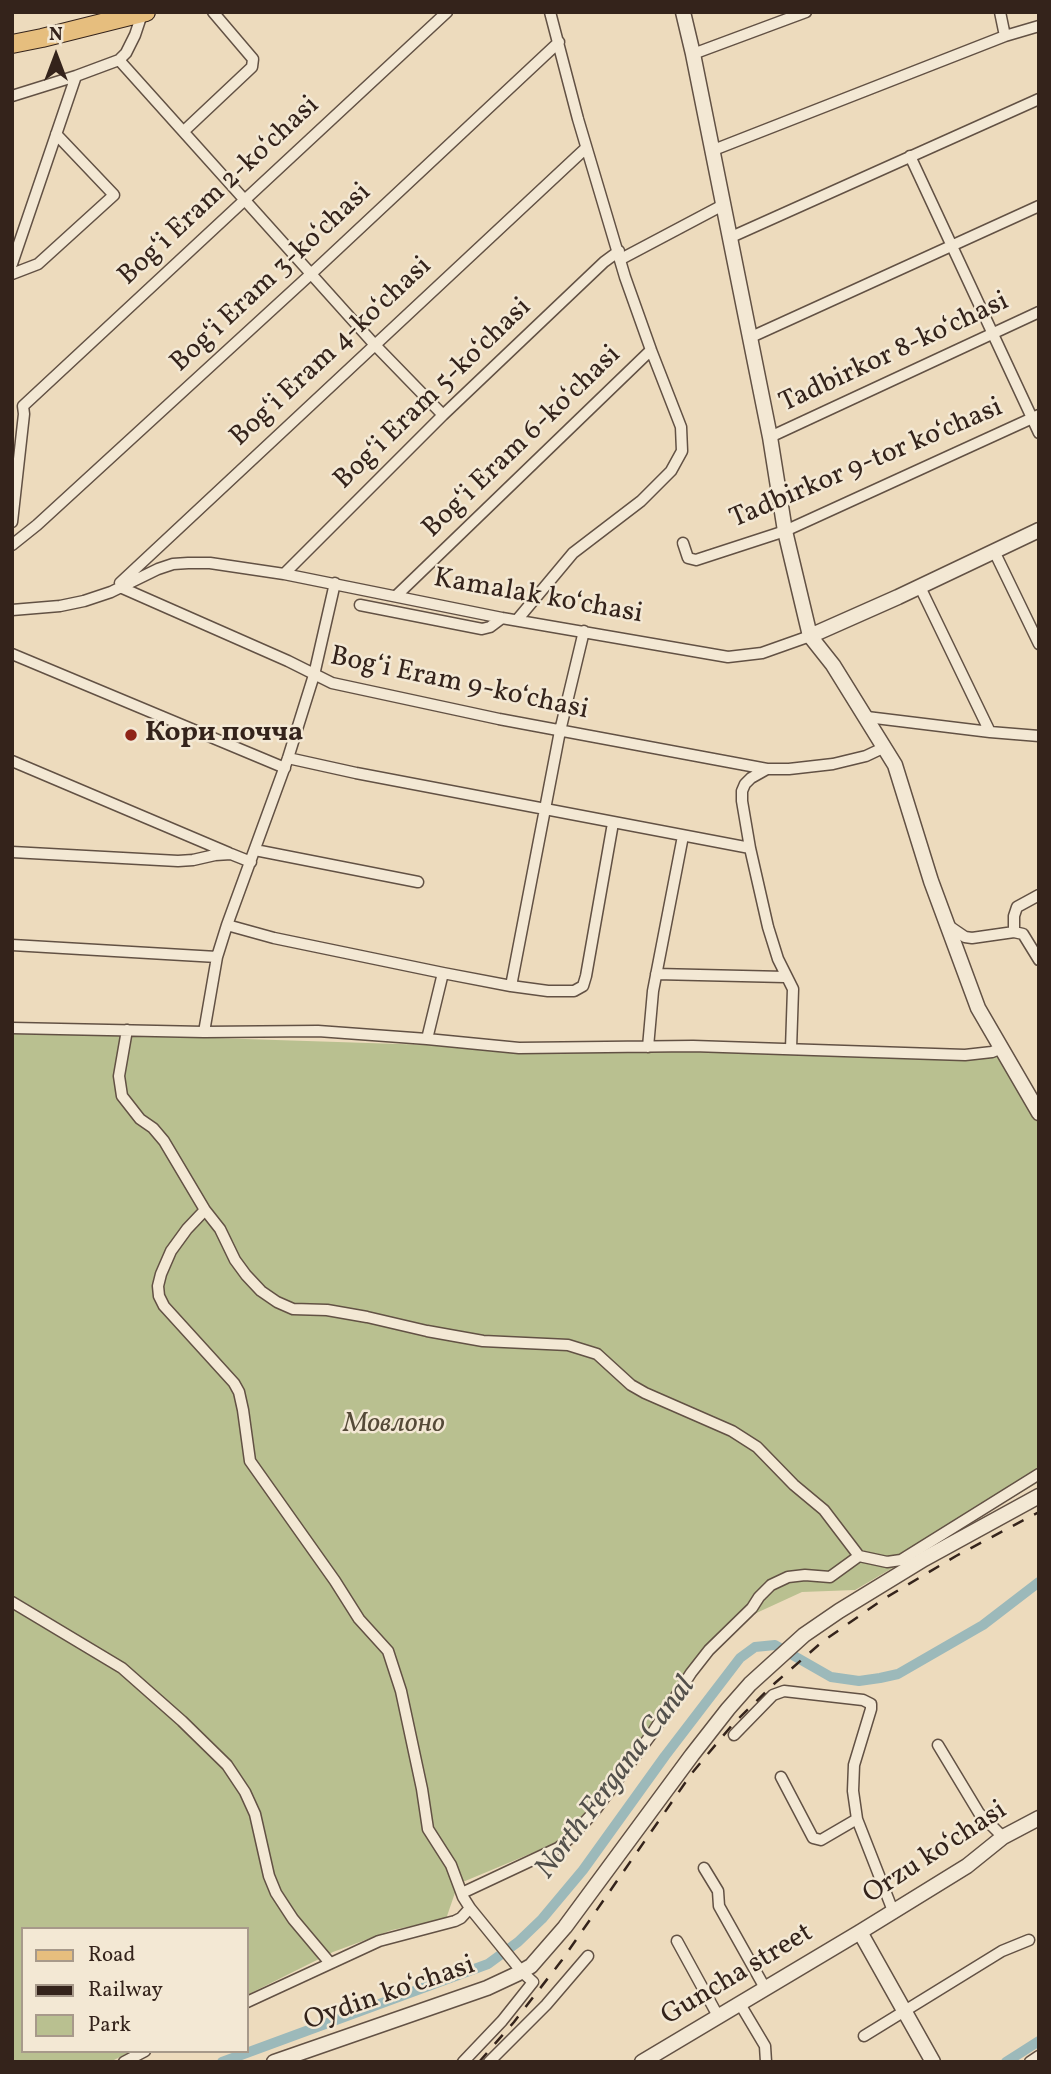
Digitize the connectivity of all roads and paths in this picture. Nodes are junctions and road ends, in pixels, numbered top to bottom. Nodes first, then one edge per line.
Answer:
1 (213, 12) edge
2 (447, 12) edge
3 (550, 12) edge
4 (682, 12) edge
5 (806, 12) edge
6 (1000, 12) edge
7 (144, 13) edge
8 (1039, 26) edge
9 (1005, 36) junction
10 (559, 42) junction
11 (12, 44) edge
12 (693, 54) junction
13 (119, 60) junction
14 (76, 76) junction
15 (12, 96) edge
16 (1039, 99) edge
17 (184, 131) junction
18 (56, 134) junction
19 (586, 148) junction
20 (711, 151) junction
21 (909, 156) junction
22 (245, 199) junction
23 (723, 205) junction
24 (1039, 206) edge
25 (729, 238) junction
26 (951, 246) junction
27 (620, 255) junction
28 (12, 264) edge
29 (12, 274) edge
30 (312, 274) junction
31 (1039, 312) edge
32 (992, 334) junction
33 (749, 338) junction
34 (374, 344) junction
35 (651, 350) junction
36 (18, 406) edge
37 (443, 415) junction
38 (1035, 417) edge
39 (1039, 433) edge
40 (770, 438) junction
41 (13, 502) edge
42 (12, 522) edge
43 (1039, 530) edge
44 (785, 531) junction
45 (683, 543) dead end
46 (12, 545) edge
47 (994, 551) junction
48 (284, 574) junction
49 (335, 583) junction
50 (920, 587) junction
51 (115, 589) junction
52 (396, 596) junction
53 (359, 605) dead end
54 (12, 610) edge
55 (502, 618) junction
56 (517, 620) junction
57 (584, 631) junction
58 (810, 636) junction
59 (1039, 644) edge
60 (12, 654) edge
61 (314, 675) junction
62 (867, 718) junction
63 (560, 731) junction
64 (990, 732) junction
65 (1039, 736) edge
66 (885, 747) junction
67 (12, 761) edge
68 (287, 763) junction
69 (767, 769) junction
70 (546, 810) junction
71 (613, 822) junction
72 (683, 836) junction
73 (750, 848) junction
74 (255, 850) junction
75 (12, 852) edge
76 (231, 854) junction
77 (251, 862) junction
78 (418, 882) dead end
79 (1039, 895) edge
80 (946, 924) junction
81 (227, 925) junction
82 (1014, 932) junction
83 (12, 945) edge
84 (217, 957) junction
85 (1039, 960) edge
86 (443, 973) junction
87 (656, 974) junction
88 (785, 976) junction
89 (511, 986) junction
90 (12, 1028) edge
91 (127, 1031) junction
92 (204, 1032) junction
93 (428, 1038) junction
94 (648, 1046) junction
95 (1002, 1048) junction
96 (791, 1049) junction
97 (1039, 1114) edge
98 (205, 1209) junction
99 (1039, 1474) edge
100 (1039, 1496) edge
101 (859, 1556) junction
102 (12, 1601) edge
103 (734, 1735) dead end
104 (938, 1745) dead end
105 (781, 1777) dead end
106 (1039, 1818) edge
107 (857, 1819) junction
108 (1003, 1837) junction
109 (704, 1868) dead end
110 (462, 1893) junction
111 (470, 1908) junction
112 (893, 1912) junction
113 (860, 1932) junction
114 (1029, 1940) dead end
115 (677, 1941) dead end
116 (588, 1956) dead end
117 (330, 1963) junction
118 (520, 1968) junction
119 (765, 1988) junction
120 (248, 2002) edge
121 (740, 2004) junction
122 (905, 2011) junction
123 (718, 2017) junction
124 (864, 2036) dead end
125 (141, 2053) edge
126 (1039, 2056) edge
127 (124, 2062) edge
128 (274, 2062) edge
129 (463, 2062) edge
130 (489, 2062) edge
131 (642, 2062) edge
132 (766, 2062) edge
133 (933, 2062) edge
134 (1030, 2062) edge

1 - 17 street
2 - 22 street, Bogʻi Eram 2-koʻchasi
3 - 10 street
4 - 12 street
5 - 12 street
6 - 9 street
7 - 11 main road
7 - 13 street
8 - 9 street
9 - 20 street
10 - 19 street
10 - 30 street, Bogʻi Eram 3-koʻchasi
12 - 20 street
13 - 14 street
13 - 17 street
14 - 15 street
14 - 18 street
16 - 21 street
17 - 22 street
18 - 28 street
18 - 29 street
19 - 27 street
19 - 34 street, Bogʻi Eram 4-koʻchasi
20 - 23 street
21 - 25 street
21 - 26 street
22 - 30 street
22 - 36 street, Bogʻi Eram 2-koʻchasi
23 - 25 street
23 - 27 street, Bogʻi Eram 5-koʻchasi
24 - 26 street
25 - 33 street
26 - 32 street
26 - 33 street
27 - 35 street
27 - 37 street, Bogʻi Eram 5-koʻchasi
30 - 34 street
30 - 46 street, Bogʻi Eram 3-koʻchasi
31 - 32 street, Tadbirkor 8-koʻchasi
32 - 38 street
32 - 40 street, Tadbirkor 8-koʻchasi
33 - 40 street
34 - 37 street
34 - 51 street, Bogʻi Eram 4-koʻchasi
35 - 52 street, Bogʻi Eram 6-koʻchasi
35 - 56 street
36 - 41 street
37 - 48 street, Bogʻi Eram 5-koʻchasi
38 - 39 street
38 - 44 street, Tadbirkor 9-tor koʻchasi
40 - 44 street
41 - 42 street
43 - 47 street, Kamalak koʻchasi
44 - 45 street, Tadbirkor 9-tor koʻchasi
44 - 58 street
47 - 50 street, Kamalak koʻchasi
47 - 59 street
48 - 49 street, Kamalak koʻchasi
48 - 51 street, Kamalak koʻchasi
49 - 52 street, Kamalak koʻchasi
49 - 61 street
50 - 58 street, Kamalak koʻchasi
50 - 64 street
51 - 54 street, Kamalak koʻchasi
51 - 61 street
52 - 55 street, Kamalak koʻchasi
53 - 55 street
55 - 56 street, Kamalak koʻchasi
56 - 57 street, Kamalak koʻchasi
57 - 58 street, Kamalak koʻchasi
57 - 63 street
58 - 62 street
60 - 68 street
61 - 63 street, Bogʻi Eram 9-koʻchasi
61 - 68 street, Bogʻi Eram 9-koʻchasi
62 - 64 street
62 - 66 street
63 - 69 street, Bogʻi Eram 9-koʻchasi
63 - 70 street
64 - 65 street
66 - 69 street, Bogʻi Eram 9-koʻchasi
66 - 80 street
67 - 76 street
68 - 70 street
68 - 74 street, Bogʻi Eram 9-koʻchasi
69 - 73 street
70 - 71 street
70 - 89 street
71 - 72 street
71 - 89 street
72 - 73 street
72 - 87 street
73 - 88 street
74 - 77 street, Bogʻi Eram 9-koʻchasi
74 - 78 street
75 - 76 street
76 - 77 street
77 - 81 street, Bogʻi Eram 9-koʻchasi
79 - 82 street
80 - 82 street
80 - 95 street
81 - 84 street, Bogʻi Eram 9-koʻchasi
81 - 86 street
82 - 85 street
83 - 84 street
84 - 92 street, Bogʻi Eram 9-koʻchasi
86 - 89 street
86 - 93 street
87 - 88 street
87 - 94 street
88 - 96 street
90 - 91 street
91 - 92 street
91 - 98 street
92 - 93 street
93 - 94 street
94 - 96 street
95 - 96 street
95 - 97 street
98 - 101 street
98 - 110 street
99 - 101 street
100 - 118 street, Oydin koʻchasi
101 - 110 street
102 - 117 street
103 - 107 street
104 - 108 street
105 - 107 street
106 - 108 street, Orzu koʻchasi
107 - 112 street
108 - 112 street, Orzu koʻchasi
109 - 119 street
110 - 111 street
111 - 117 street
111 - 118 street
112 - 113 street, Orzu koʻchasi
113 - 119 street, Guncha street
113 - 122 street
114 - 122 street
115 - 123 street
116 - 130 street
117 - 120 street
118 - 128 street, Oydin koʻchasi
118 - 129 street
119 - 121 street, Guncha street
121 - 123 street, Guncha street
121 - 132 street
122 - 124 street
122 - 133 street
123 - 131 street, Guncha street
125 - 127 street
126 - 134 street

